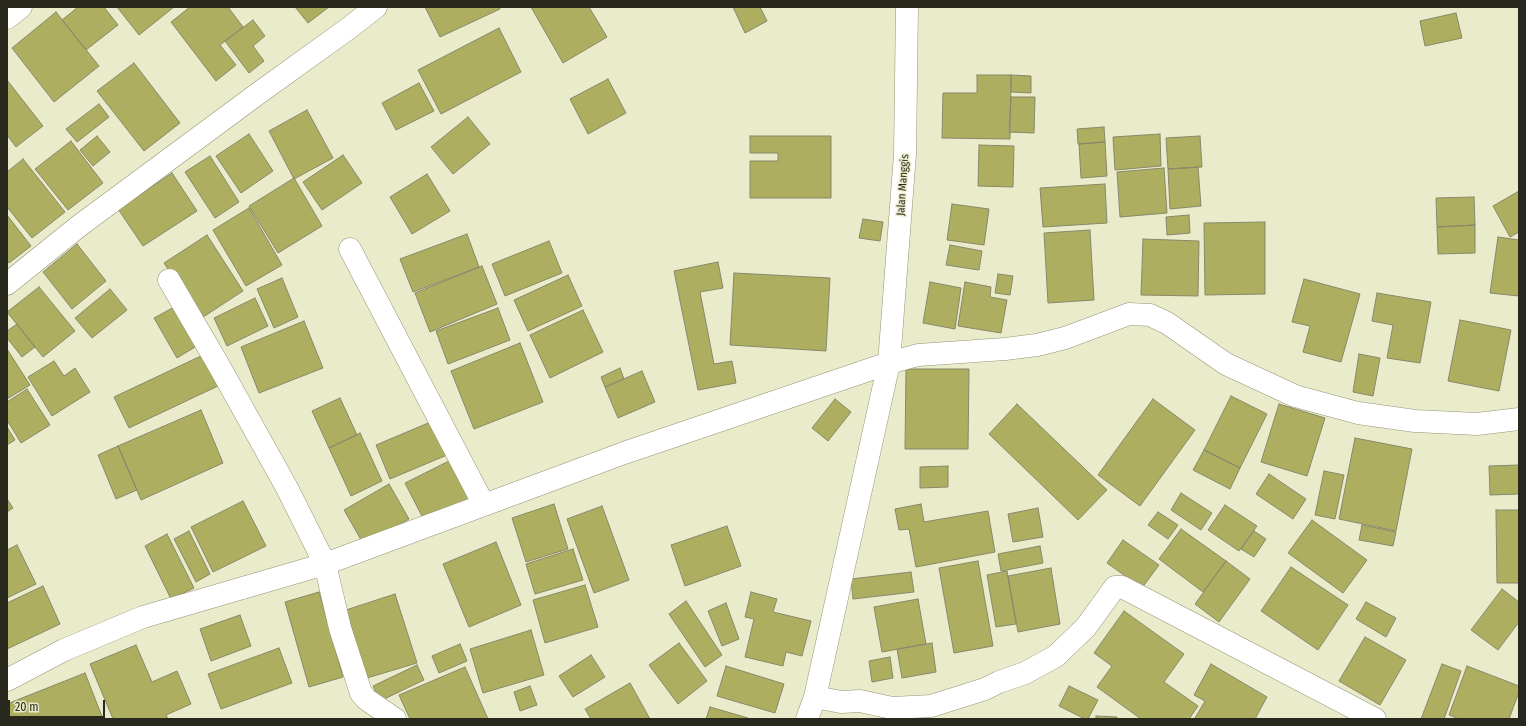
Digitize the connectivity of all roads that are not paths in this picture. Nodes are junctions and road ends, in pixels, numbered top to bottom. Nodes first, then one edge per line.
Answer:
1 (21, 7) edge
2 (376, 7) edge
3 (907, 7) edge
4 (7, 18) edge
5 (350, 249) dead end
6 (169, 280) dead end
7 (7, 284) edge
8 (889, 363) junction
9 (1519, 419) edge
10 (484, 505) junction
11 (325, 564) junction
12 (7, 680) edge
13 (814, 697) junction
14 (395, 719) edge
15 (807, 719) edge
16 (1375, 719) edge

1 - 4 street
2 - 7 street
3 - 8 street, Jalan Manggis
5 - 10 street
6 - 11 street
8 - 9 street
8 - 10 street
8 - 13 street, Jalan Manggis
10 - 11 street
11 - 12 street
11 - 14 street
13 - 15 street, Jalan Manggis
13 - 16 street

